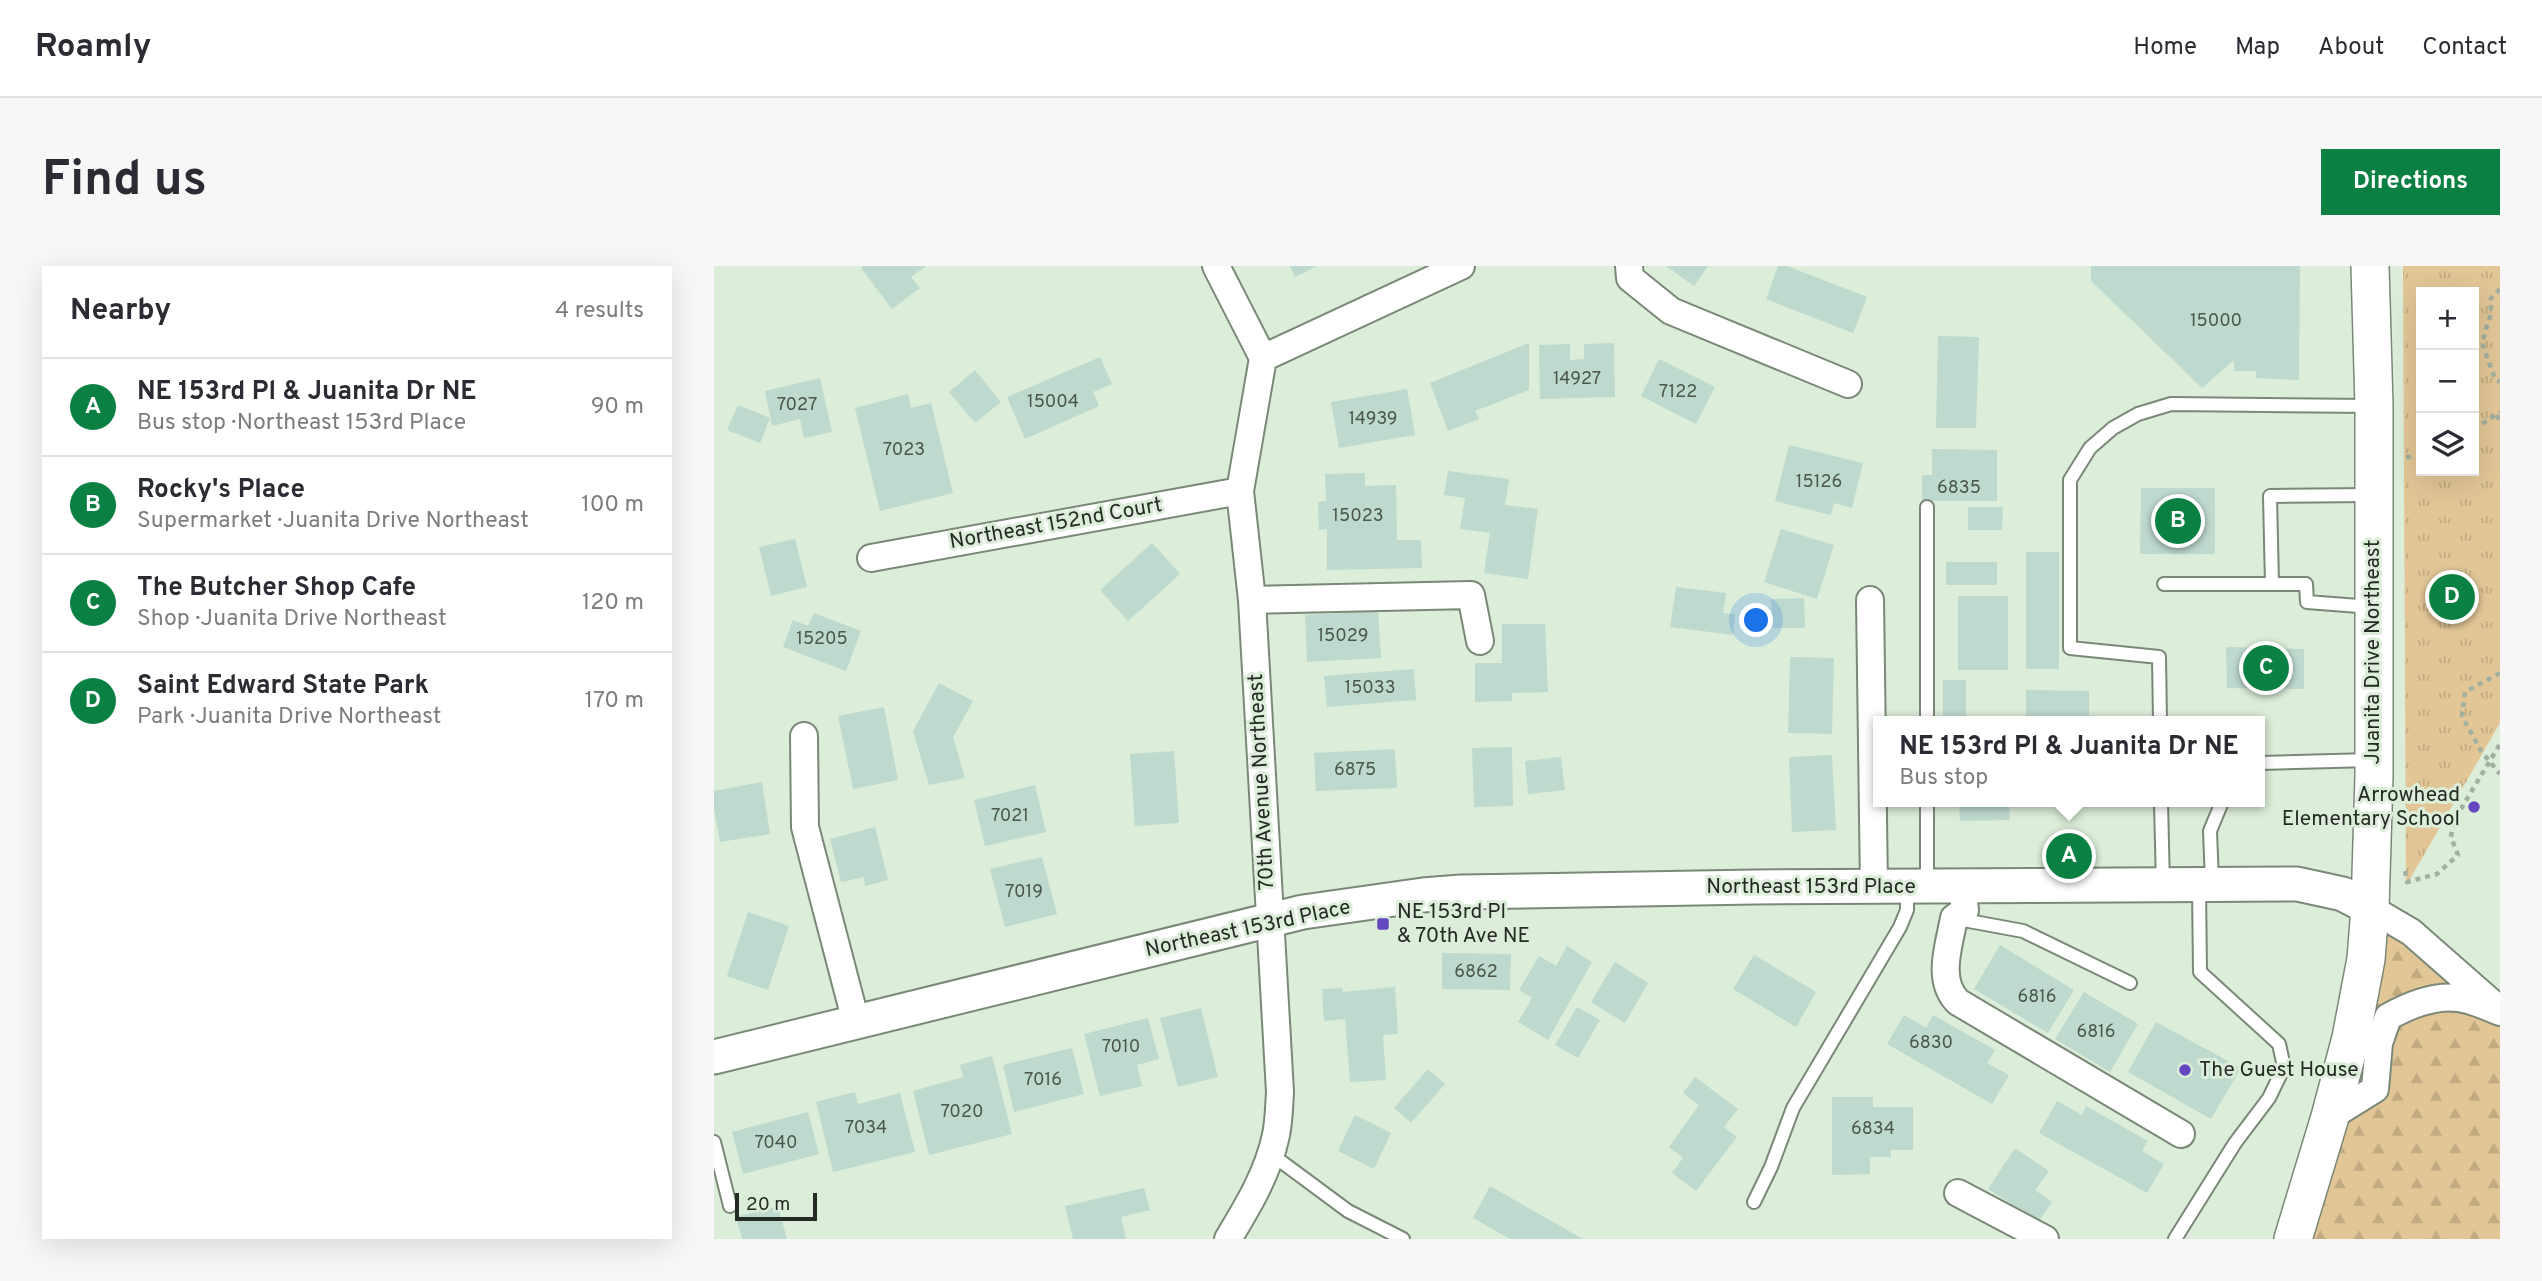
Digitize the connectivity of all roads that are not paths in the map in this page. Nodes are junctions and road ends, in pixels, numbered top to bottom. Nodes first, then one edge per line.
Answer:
1 (1216, 266) edge
2 (1461, 266) edge
3 (1629, 266) edge
4 (2370, 266) edge
5 (1263, 358) junction
6 (1848, 384) dead end
7 (2374, 406) junction
8 (1240, 491) junction
9 (2372, 495) junction
10 (1927, 507) dead end
11 (871, 558) dead end
12 (2164, 584) dead end
13 (2272, 584) junction
14 (1252, 600) junction
15 (1870, 600) dead end
16 (2373, 607) junction
17 (1480, 641) dead end
18 (1883, 716) edge
19 (1927, 716) edge
20 (2160, 716) edge
21 (804, 736) dead end
22 (2374, 760) junction
23 (2265, 763) edge
24 (1894, 807) edge
25 (1926, 807) edge
26 (2161, 807) edge
27 (2219, 807) edge
28 (2163, 886) junction
29 (2206, 886) junction
30 (1903, 887) junction
31 (1958, 902) junction
32 (2370, 908) junction
33 (1270, 920) junction
34 (2130, 983) dead end
35 (2500, 1011) edge
36 (856, 1022) junction
37 (714, 1057) edge
38 (2330, 1117) junction
39 (2181, 1134) dead end
40 (714, 1142) edge
41 (1271, 1154) junction
42 (1958, 1193) dead end
43 (1754, 1202) dead end
44 (730, 1206) dead end
45 (1228, 1239) edge
46 (1403, 1239) edge
47 (2045, 1239) edge
48 (2175, 1239) edge
49 (2293, 1239) edge

1 - 5 street
2 - 5 street
3 - 6 street
4 - 7 main road, Juanita Drive Northeast
5 - 8 street, 70th Avenue Northeast
7 - 9 main road, Juanita Drive Northeast
7 - 20 lane
8 - 11 street, Northeast 152nd Court
8 - 14 street, 70th Avenue Northeast
9 - 13 lane
9 - 16 main road, Juanita Drive Northeast
10 - 19 lane
12 - 13 lane
13 - 16 lane
14 - 17 street
14 - 33 street, 70th Avenue Northeast
15 - 18 street
16 - 22 main road, Juanita Drive Northeast
21 - 36 street
22 - 23 lane
22 - 32 main road, Juanita Drive Northeast
24 - 30 street
25 - 30 lane
26 - 28 lane
27 - 29 lane
28 - 29 street, Northeast 153rd Place
28 - 31 street, Northeast 153rd Place
29 - 32 street, Northeast 153rd Place
29 - 48 lane
30 - 31 street, Northeast 153rd Place
30 - 33 street, Northeast 153rd Place
30 - 43 lane
31 - 34 lane
31 - 39 street
32 - 35 street
32 - 38 main road, Juanita Drive Northeast
33 - 36 street, Northeast 153rd Place
33 - 41 street, 70th Avenue Northeast
35 - 38 street
36 - 37 street, Northeast 153rd Place
38 - 49 main road, Juanita Drive Northeast
40 - 44 lane
41 - 45 street, 70th Avenue Northeast
41 - 46 lane
42 - 47 street

